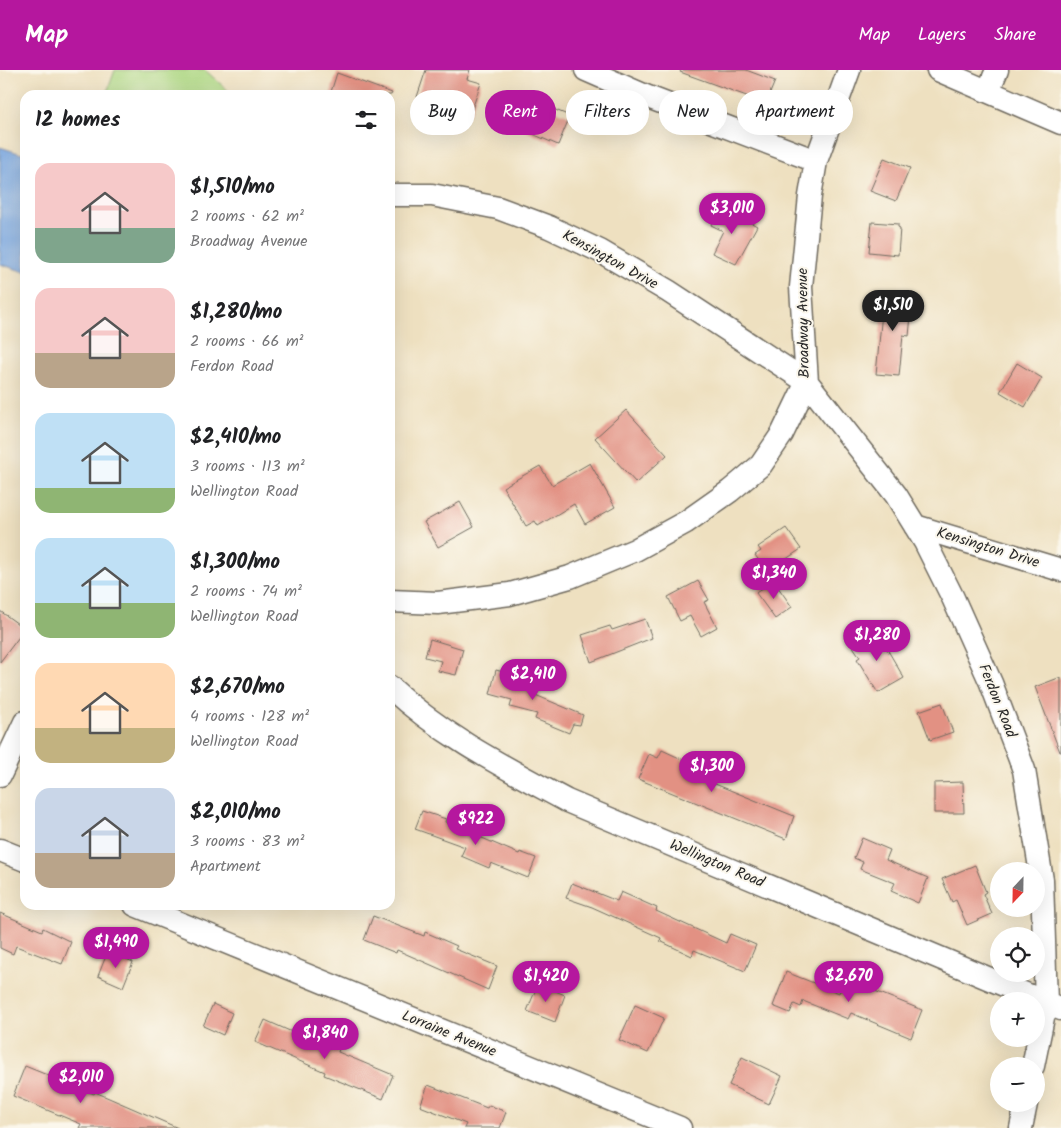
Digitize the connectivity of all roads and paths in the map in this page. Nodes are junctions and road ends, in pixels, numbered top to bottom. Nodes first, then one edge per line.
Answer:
1 (586, 70) edge
2 (849, 70) edge
3 (938, 70) edge
4 (997, 70) edge
5 (988, 91) junction
6 (1061, 123) edge
7 (816, 162) junction
8 (395, 195) edge
9 (808, 382) junction
10 (915, 526) junction
11 (1061, 570) edge
12 (395, 601) edge
13 (395, 691) edge
14 (20, 733) edge
15 (0, 775) edge
16 (0, 850) edge
17 (20, 858) edge
18 (147, 910) edge
19 (1054, 1006) edge
20 (1036, 1057) edge
21 (1024, 1112) edge
22 (680, 1128) edge
23 (1021, 1128) edge

1 - 7 street
2 - 7 street, Broadway Avenue
3 - 5 street
4 - 5 street
5 - 6 street
7 - 9 street, Broadway Avenue
8 - 9 street, Kensington Drive
9 - 10 street, Ferdon Road
9 - 12 street, Broadway Avenue
10 - 11 street, Kensington Drive
10 - 19 street, Ferdon Road
13 - 19 street, Wellington Road
14 - 15 street
16 - 17 street
18 - 22 street, Lorraine Avenue
19 - 20 street, Ferdon Road
21 - 23 street

